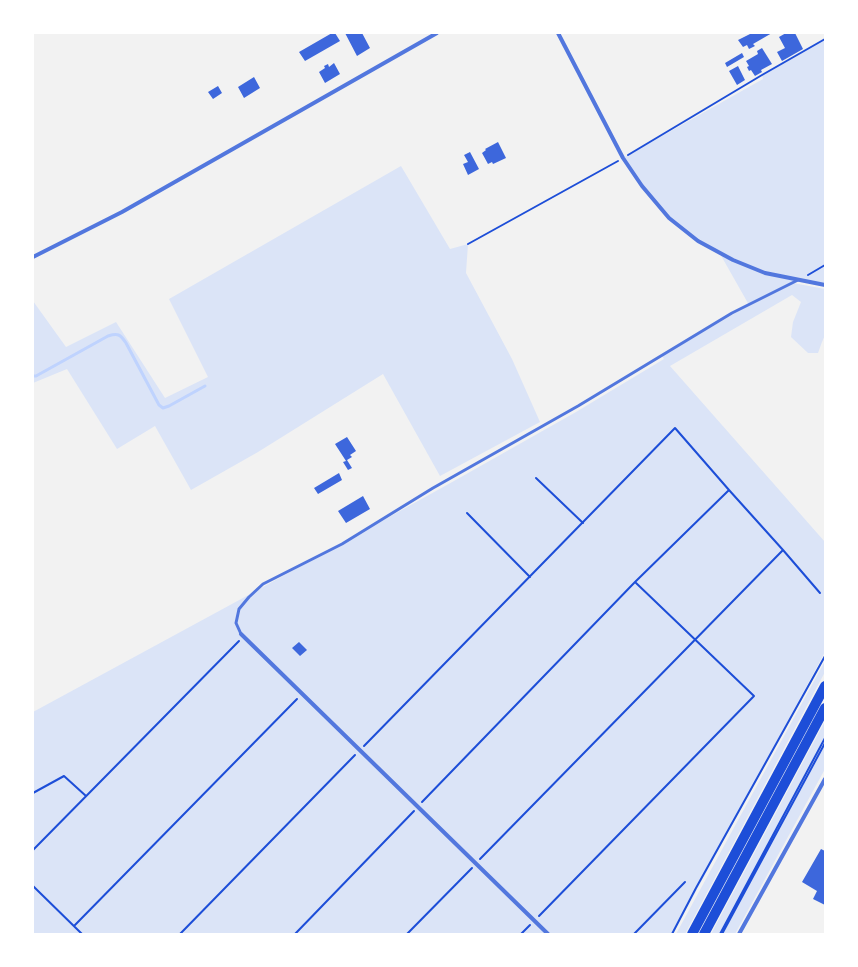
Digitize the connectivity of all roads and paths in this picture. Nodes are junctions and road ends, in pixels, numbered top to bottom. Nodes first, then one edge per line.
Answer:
1 (437, 33) edge
2 (558, 33) edge
3 (825, 39) edge
4 (623, 158) junction
5 (468, 244) dead end
6 (33, 257) edge
7 (825, 265) edge
8 (798, 280) junction
9 (825, 285) edge
10 (536, 478) dead end
11 (729, 490) junction
12 (467, 513) dead end
13 (583, 523) junction
14 (783, 550) junction
15 (530, 577) junction
16 (635, 582) junction
17 (820, 593) dead end
18 (242, 635) junction
19 (695, 640) junction
20 (825, 656) edge
21 (825, 686) edge
22 (302, 694) junction
23 (825, 708) edge
24 (825, 738) edge
25 (825, 743) edge
26 (360, 750) junction
27 (825, 779) edge
28 (33, 793) edge
29 (86, 796) junction
30 (418, 807) junction
31 (33, 850) edge
32 (476, 864) junction
33 (685, 882) dead end
34 (33, 886) edge
35 (534, 921) junction
36 (74, 926) junction
37 (82, 934) edge
38 (180, 934) edge
39 (295, 934) edge
40 (407, 934) edge
41 (521, 934) edge
42 (548, 934) edge
43 (634, 934) edge
44 (672, 934) edge
45 (692, 934) edge
46 (704, 934) edge
47 (721, 934) edge
48 (739, 934) edge

1 - 6 street
2 - 4 street
3 - 4 path
4 - 5 path
4 - 8 street
7 - 8 path
8 - 9 street
8 - 18 lane
10 - 13 path
11 - 13 path
11 - 14 path
11 - 16 path
12 - 15 path
13 - 15 path
14 - 17 path
14 - 19 path
15 - 26 path
16 - 19 path
16 - 30 path
18 - 22 street
18 - 29 path
19 - 32 path
19 - 35 path
20 - 44 path
21 - 45 main road
22 - 26 street
22 - 36 path
23 - 46 main road
24 - 47 path
25 - 47 path
26 - 30 street
26 - 38 path
27 - 48 street
28 - 29 path
29 - 31 path
30 - 32 street
30 - 39 path
32 - 35 street
32 - 40 path
33 - 43 path
34 - 36 path
35 - 41 path
35 - 42 street
36 - 37 path

